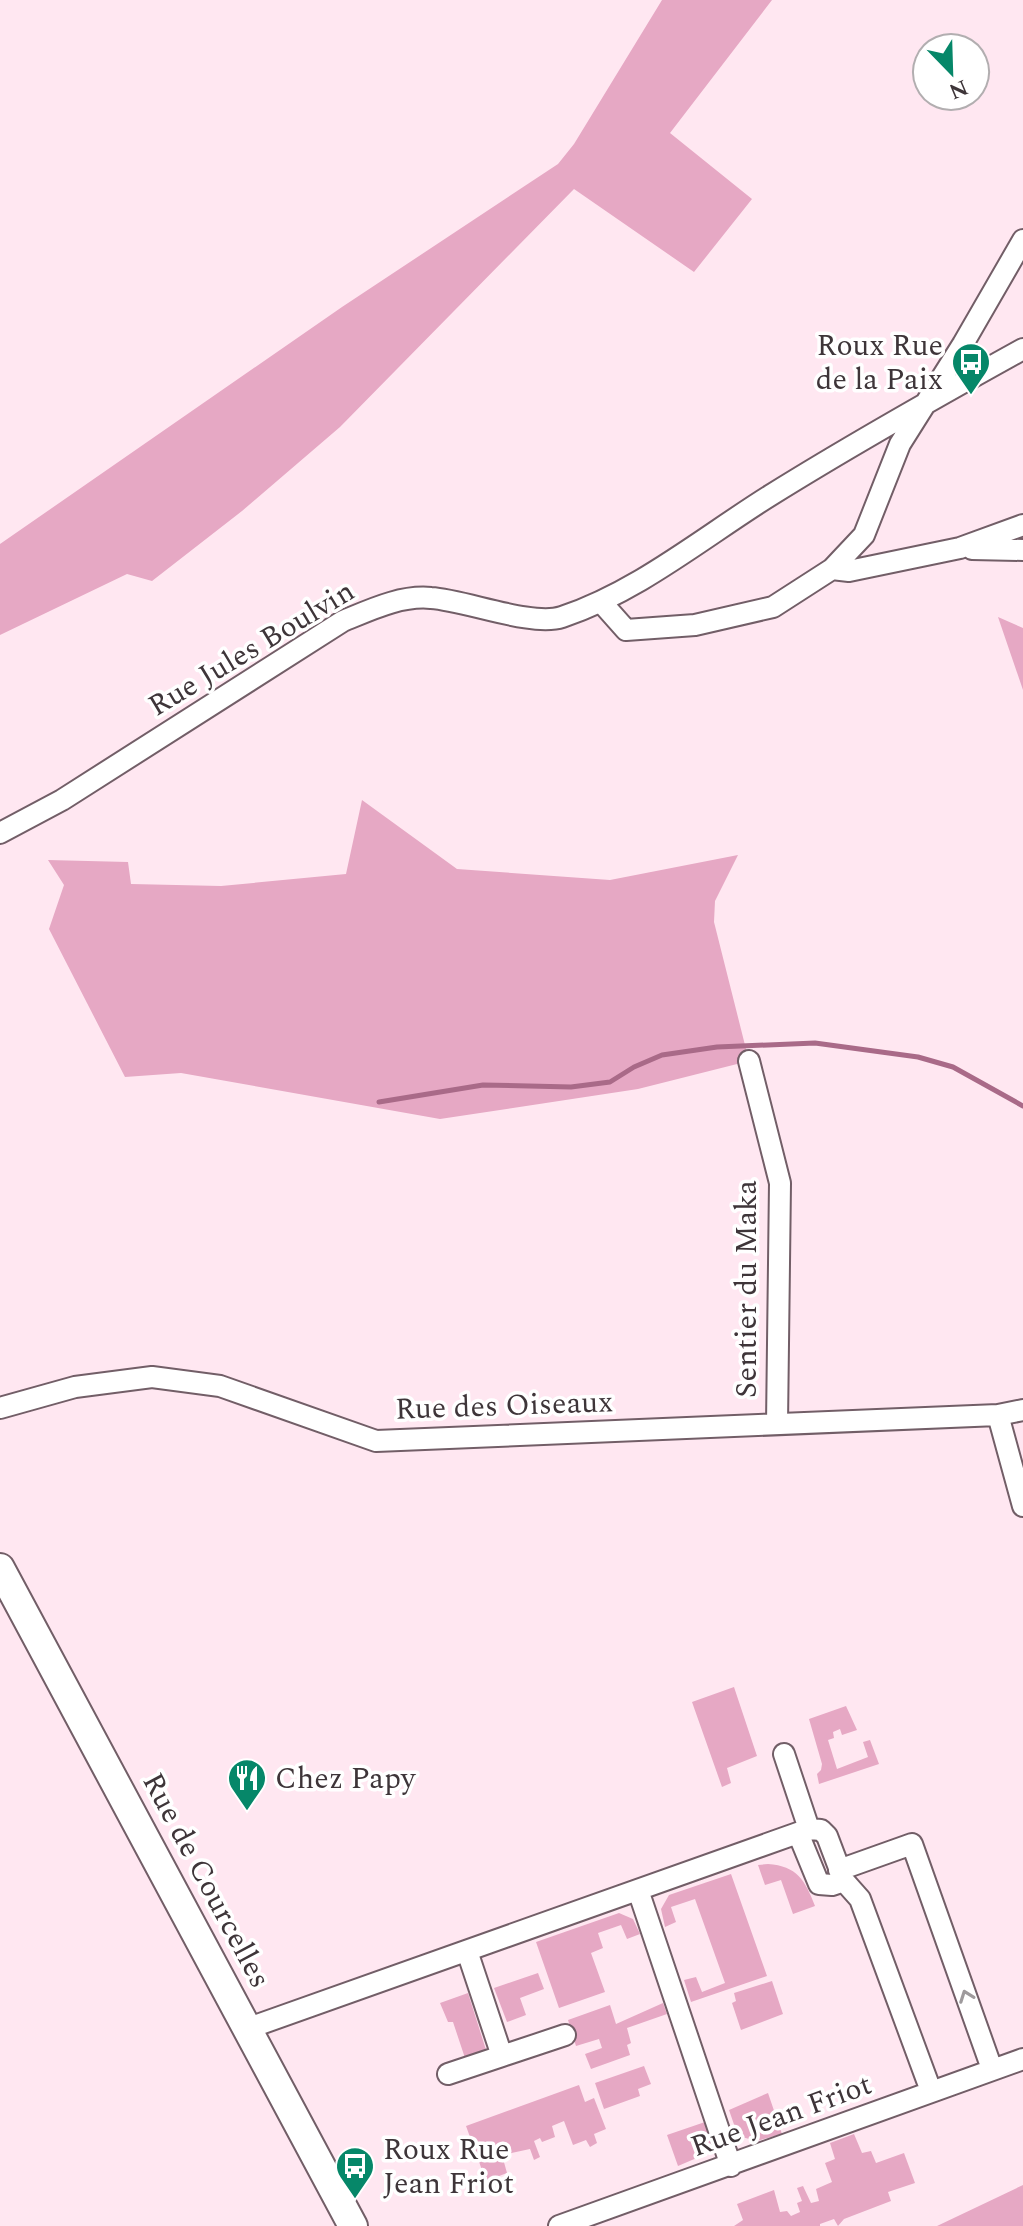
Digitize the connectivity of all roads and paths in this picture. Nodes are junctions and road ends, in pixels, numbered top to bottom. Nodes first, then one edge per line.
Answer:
1 (1023, 240) edge
2 (1023, 349) edge
3 (927, 402) junction
4 (1023, 525) edge
5 (960, 548) junction
6 (1023, 550) edge
7 (832, 569) junction
8 (602, 603) junction
9 (0, 833) edge
10 (749, 1061) dead end
11 (0, 1408) edge
12 (1023, 1410) edge
13 (998, 1415) junction
14 (777, 1424) junction
15 (1023, 1506) edge
16 (0, 1568) edge
17 (784, 1754) dead end
18 (809, 1830) junction
19 (841, 1876) junction
20 (638, 1890) junction
21 (467, 1951) junction
22 (249, 2028) junction
23 (565, 2035) dead end
24 (502, 2056) junction
25 (1023, 2059) edge
26 (992, 2069) junction
27 (448, 2074) dead end
28 (931, 2091) junction
29 (731, 2166) junction
30 (353, 2226) edge
31 (559, 2226) edge

1 - 3 street
2 - 3 street, Rue Jules Boulvin
3 - 7 street
3 - 8 street, Rue Jules Boulvin
4 - 5 street
5 - 6 street
5 - 7 street
7 - 8 street
8 - 9 street, Rue Jules Boulvin
10 - 14 street, Sentier du Maka
11 - 14 street, Rue des Oiseaux
12 - 13 street, Rue des Oiseaux
13 - 14 street, Rue des Oiseaux
13 - 15 street
16 - 22 main road, Rue de Courcelles
17 - 18 street
18 - 19 street
18 - 20 street
26 -> 19 street
19 - 28 street
20 - 21 street
20 - 29 street
21 - 22 street
21 - 24 street
22 - 30 main road, Rue de Courcelles
23 - 24 street
24 - 27 street
25 - 26 street, Rue Jean Friot
26 - 28 street, Rue Jean Friot
28 - 29 street, Rue Jean Friot
29 - 31 street, Rue Jean Friot

